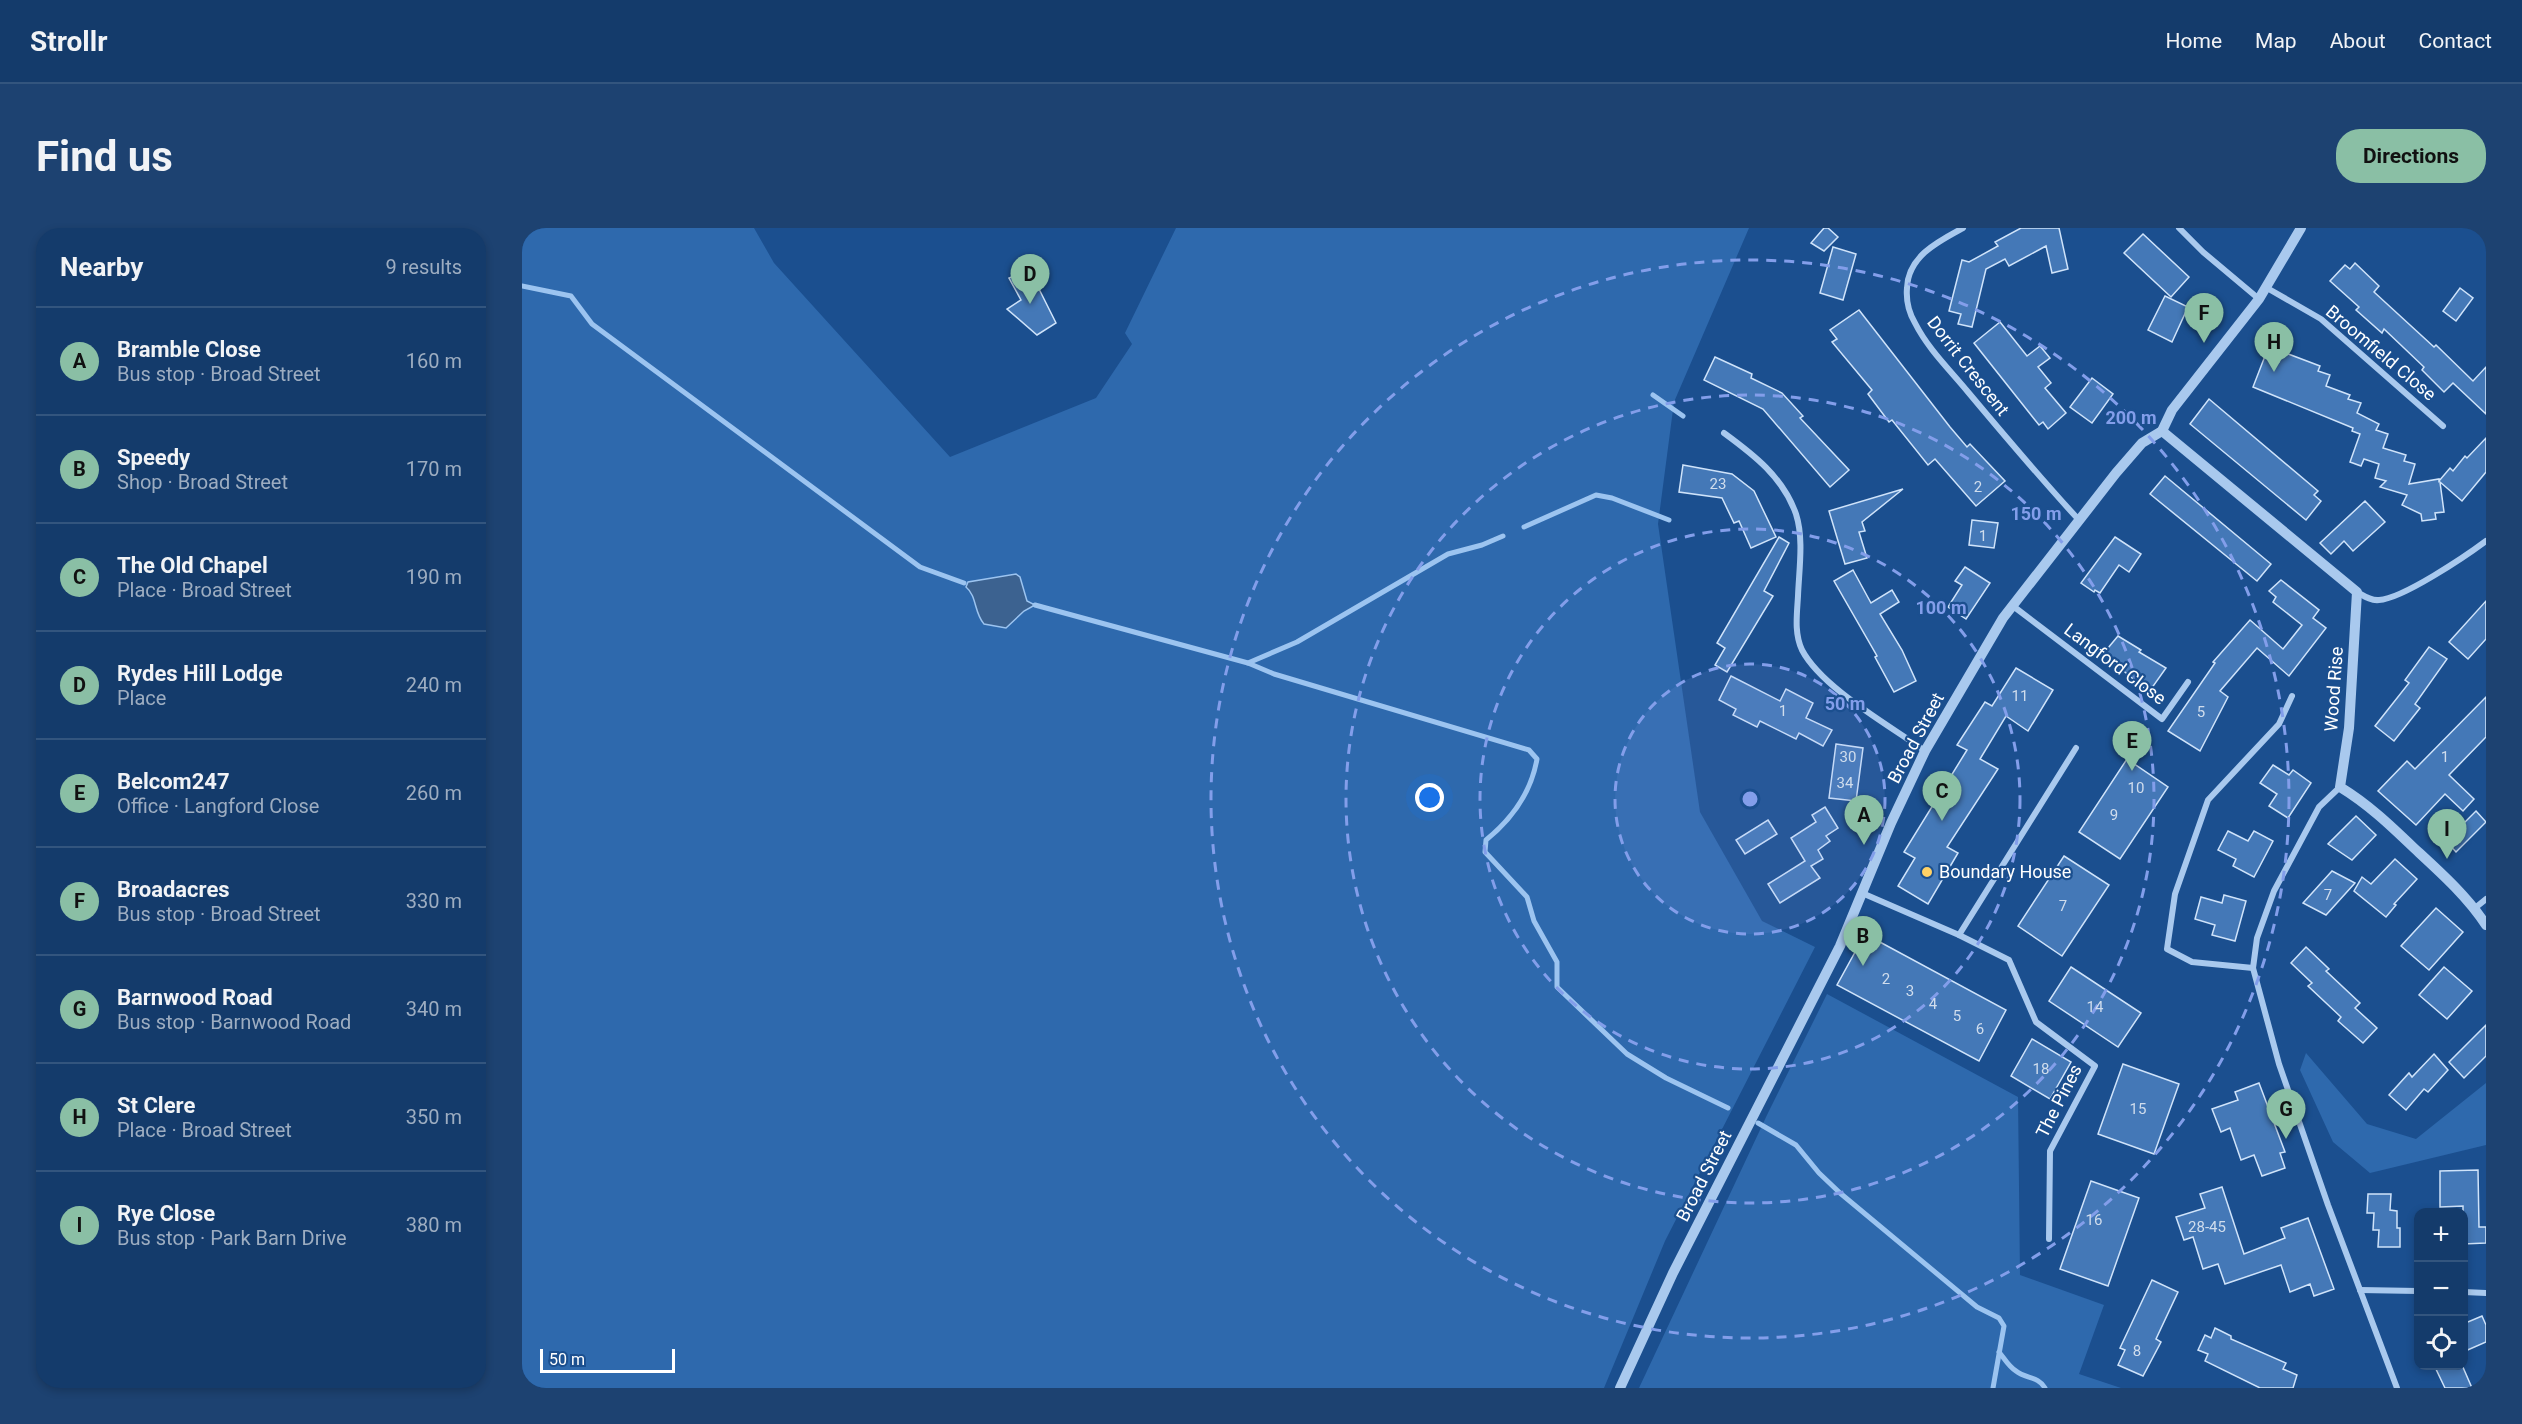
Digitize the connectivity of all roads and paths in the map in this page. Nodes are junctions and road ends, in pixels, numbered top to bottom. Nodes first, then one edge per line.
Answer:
1 (1963, 228) edge
2 (2179, 228) edge
3 (2301, 228) edge
4 (2267, 288) junction
5 (2259, 299) junction
6 (2443, 426) dead end
7 (2162, 431) junction
8 (1724, 433) dead end
9 (2079, 520) junction
10 (2486, 541) edge
11 (2357, 592) junction
12 (2013, 606) junction
13 (2188, 682) dead end
14 (2292, 696) dead end
15 (2076, 748) dead end
16 (1925, 751) junction
17 (2340, 787) junction
18 (1862, 893) junction
19 (2486, 899) edge
20 (2475, 908) junction
21 (2486, 925) edge
22 (1959, 935) junction
23 (2253, 968) junction
24 (2049, 1239) dead end
25 (2360, 1290) junction
26 (2414, 1291) edge
27 (2468, 1292) edge
28 (2486, 1293) edge
29 (1620, 1388) edge
30 (2397, 1388) edge

1 - 9 street, Dorrit Crescent
2 - 5 street
3 - 4 street, Broad Street
4 - 5 street, Broad Street
4 - 6 street, Broomfield Close
5 - 7 street, Broad Street
7 - 9 street, Broad Street
7 - 11 street
8 - 16 street
9 - 12 street, Broad Street
10 - 11 street
11 - 17 street, Wood Rise
12 - 13 street, Langford Close
12 - 16 street, Broad Street
14 - 23 street
15 - 22 street
16 - 18 street, Broad Street
17 - 20 street
17 - 23 street
18 - 22 street, The Pines
18 - 29 street, Broad Street
19 - 20 street
20 - 21 street
22 - 24 street, The Pines
23 - 25 street
25 - 26 street
25 - 30 street
27 - 28 street

